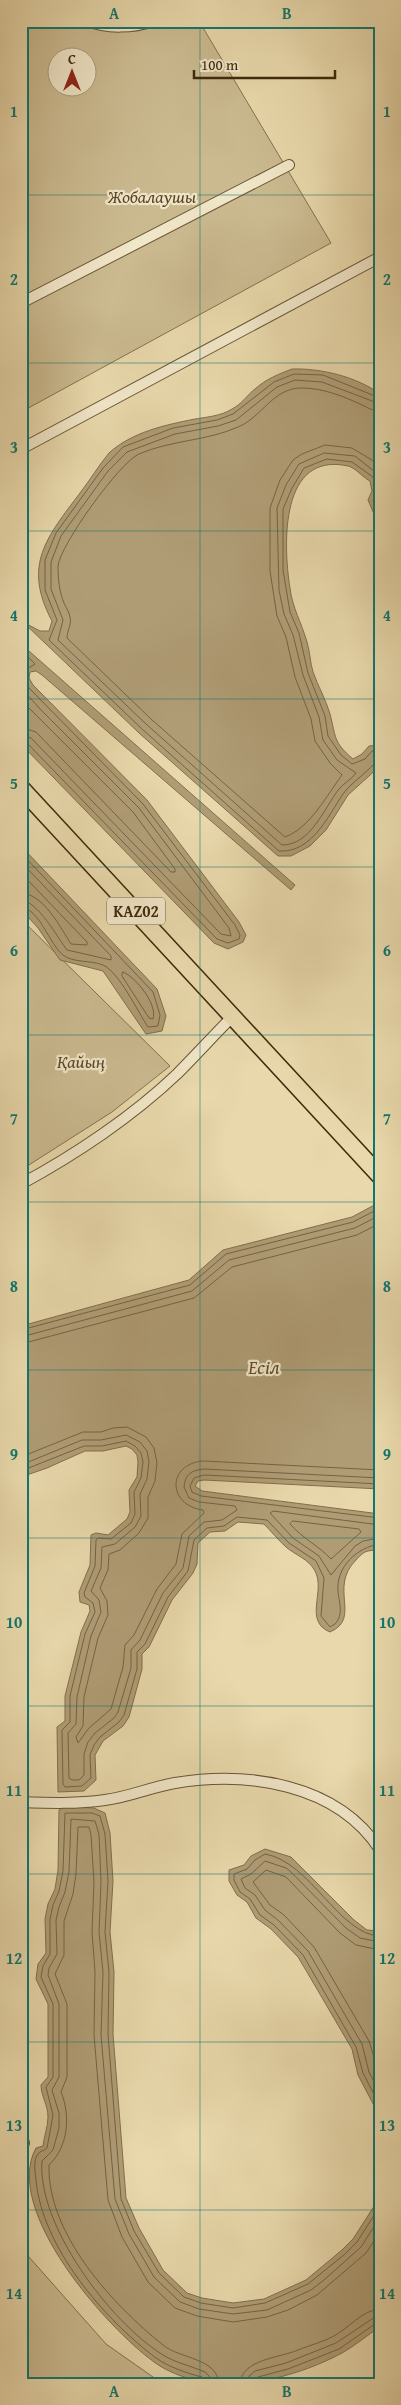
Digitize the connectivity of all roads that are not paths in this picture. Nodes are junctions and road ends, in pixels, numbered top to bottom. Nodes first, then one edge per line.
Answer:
1 (88, 21) edge
2 (152, 21) edge
3 (289, 165) dead end
4 (380, 257) edge
5 (21, 303) edge
6 (21, 449) edge
7 (21, 788) edge
8 (233, 1016) junction
9 (380, 1176) edge
10 (21, 1184) edge
11 (21, 1802) edge
12 (380, 1850) edge

1 - 2 street
3 - 5 street
4 - 6 street
7 - 8 highway, KAZ02
8 - 9 highway, KAZ02
8 - 10 street
11 - 12 street

